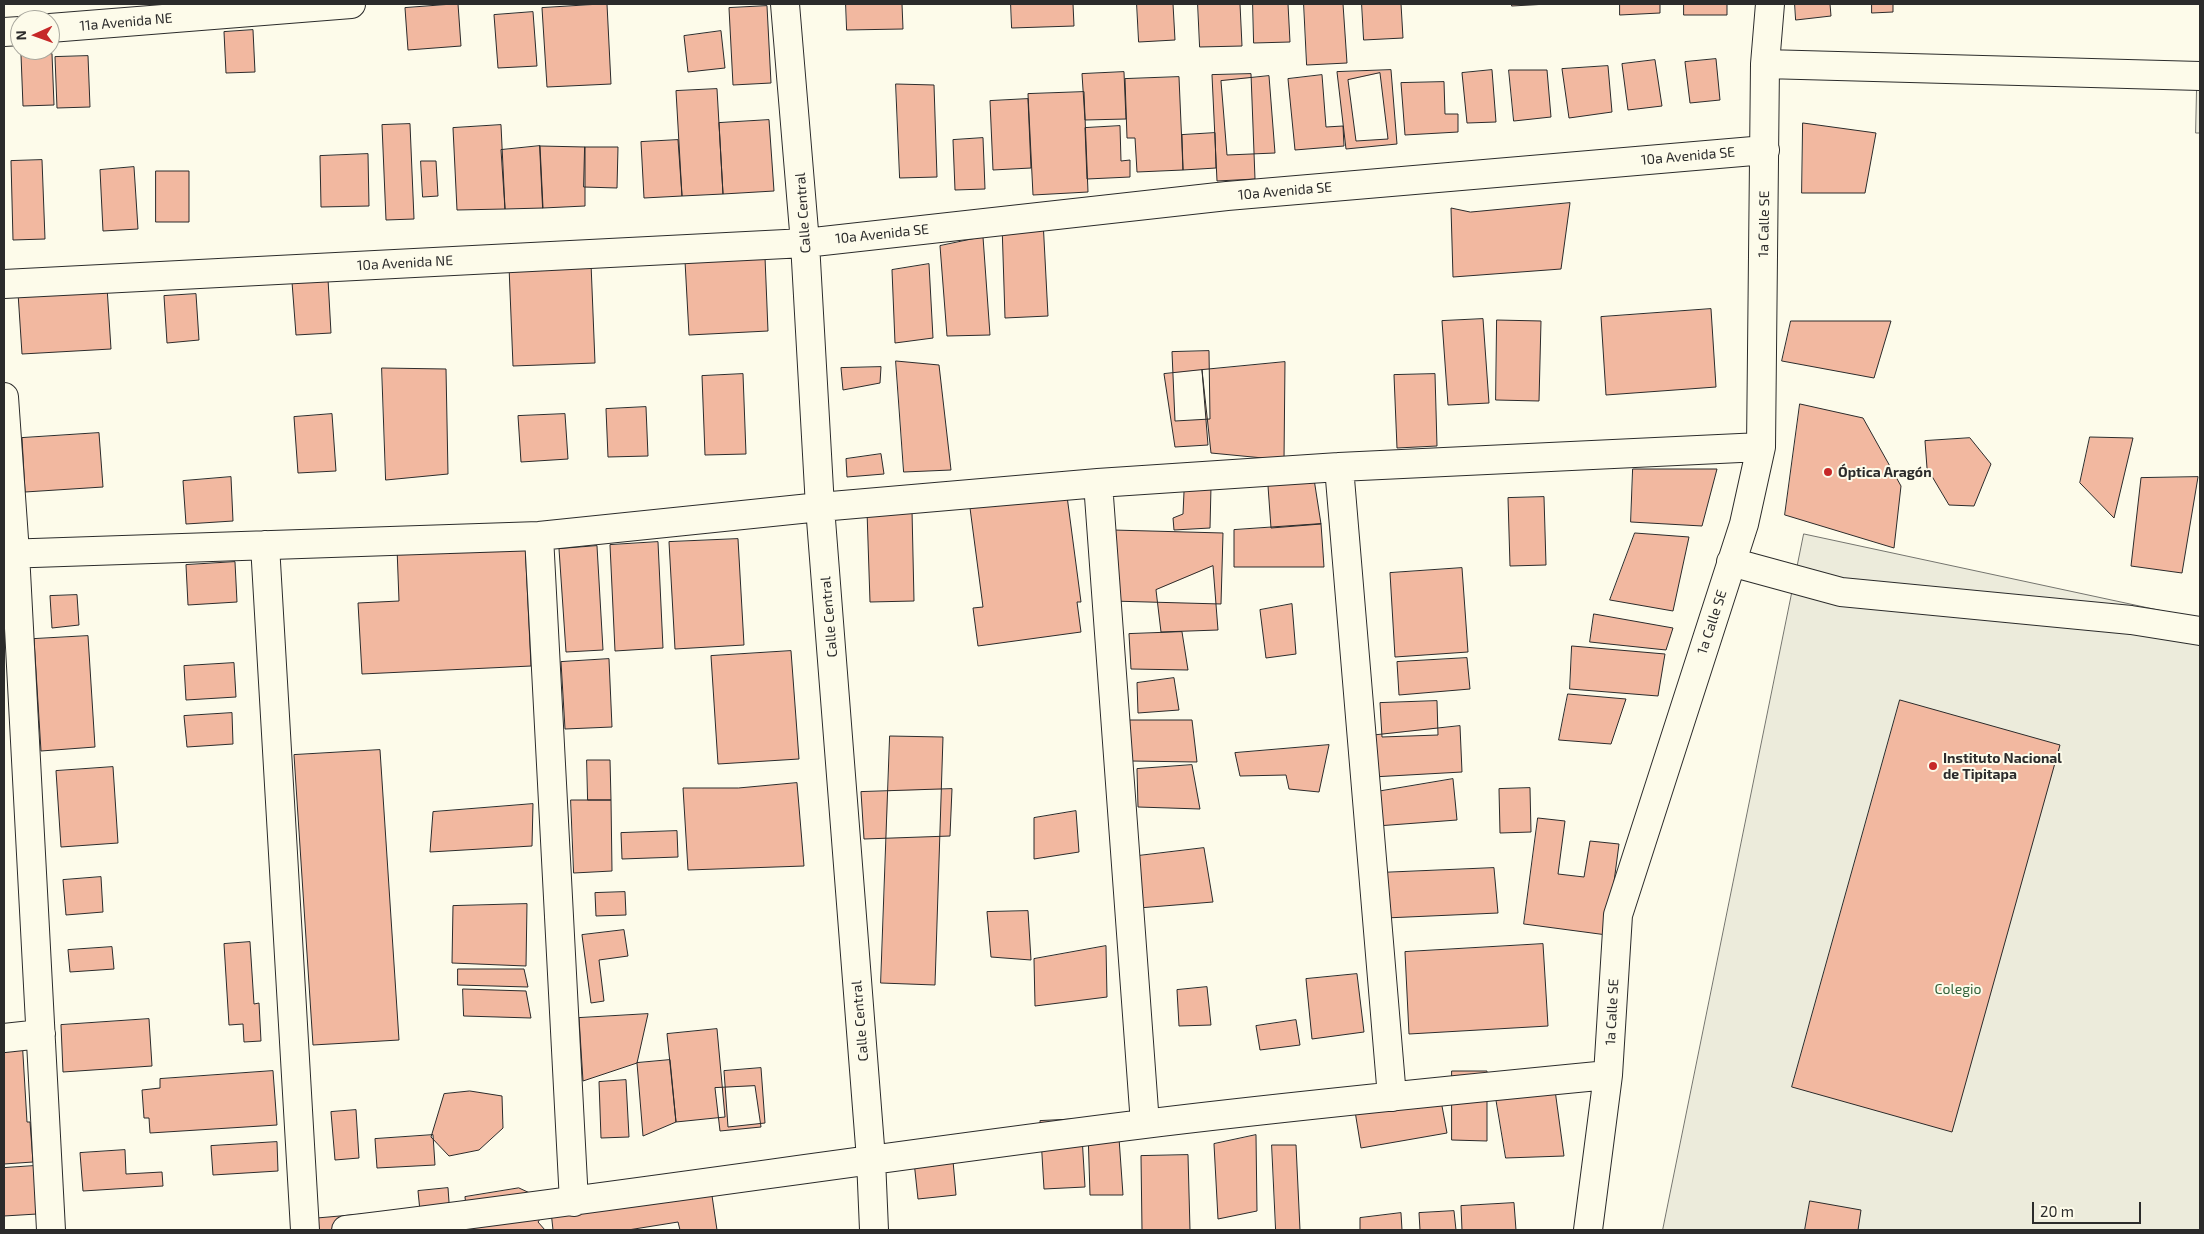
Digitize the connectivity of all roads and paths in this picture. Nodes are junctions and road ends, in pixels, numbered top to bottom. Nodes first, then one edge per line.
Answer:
1 (351, 4) edge
2 (785, 4) edge
3 (1770, 4) edge
4 (235, 8) edge
5 (60, 27) edge
6 (1765, 64) junction
7 (2200, 76) edge
8 (1765, 150) junction
9 (805, 243) junction
10 (4, 284) edge
11 (4, 397) edge
12 (1761, 447) junction
13 (1339, 467) junction
14 (1098, 483) junction
15 (820, 507) junction
16 (539, 536) junction
17 (265, 545) junction
18 (10, 553) edge
19 (1732, 562) junction
20 (2200, 631) edge
21 (41, 1034) junction
22 (4, 1038) edge
23 (1608, 1075) junction
24 (1392, 1096) junction
25 (1146, 1124) junction
26 (871, 1159) junction
27 (574, 1202) junction
28 (50, 1230) edge
29 (305, 1230) edge
30 (346, 1230) edge
31 (874, 1230) edge
32 (1588, 1230) edge

1 - 4 street, 11a Avenida NE
2 - 9 street, Calle Central
3 - 6 street, 1a Calle SE
4 - 5 street, 11a Avenida NE
6 - 7 street
6 - 8 street, 1a Calle SE
8 - 9 street, 10a Avenida SE
8 - 12 street, 1a Calle SE
9 - 10 street, 10a Avenida NE
9 - 15 street, Calle Central
11 - 18 street
12 - 13 street
12 - 19 street, 1a Calle SE
13 - 14 street
13 - 24 street
14 - 15 street
14 - 25 street
15 - 16 street
15 - 26 street, Calle Central
16 - 17 street
16 - 27 street
17 - 18 street
17 - 29 street
18 - 21 street
19 - 20 street
19 - 23 street, 1a Calle SE
21 - 22 street
21 - 28 street
23 - 24 street
23 - 32 street, 1a Calle SE
24 - 25 street
25 - 26 street
26 - 27 street
26 - 31 street, Calle Central
27 - 30 street

